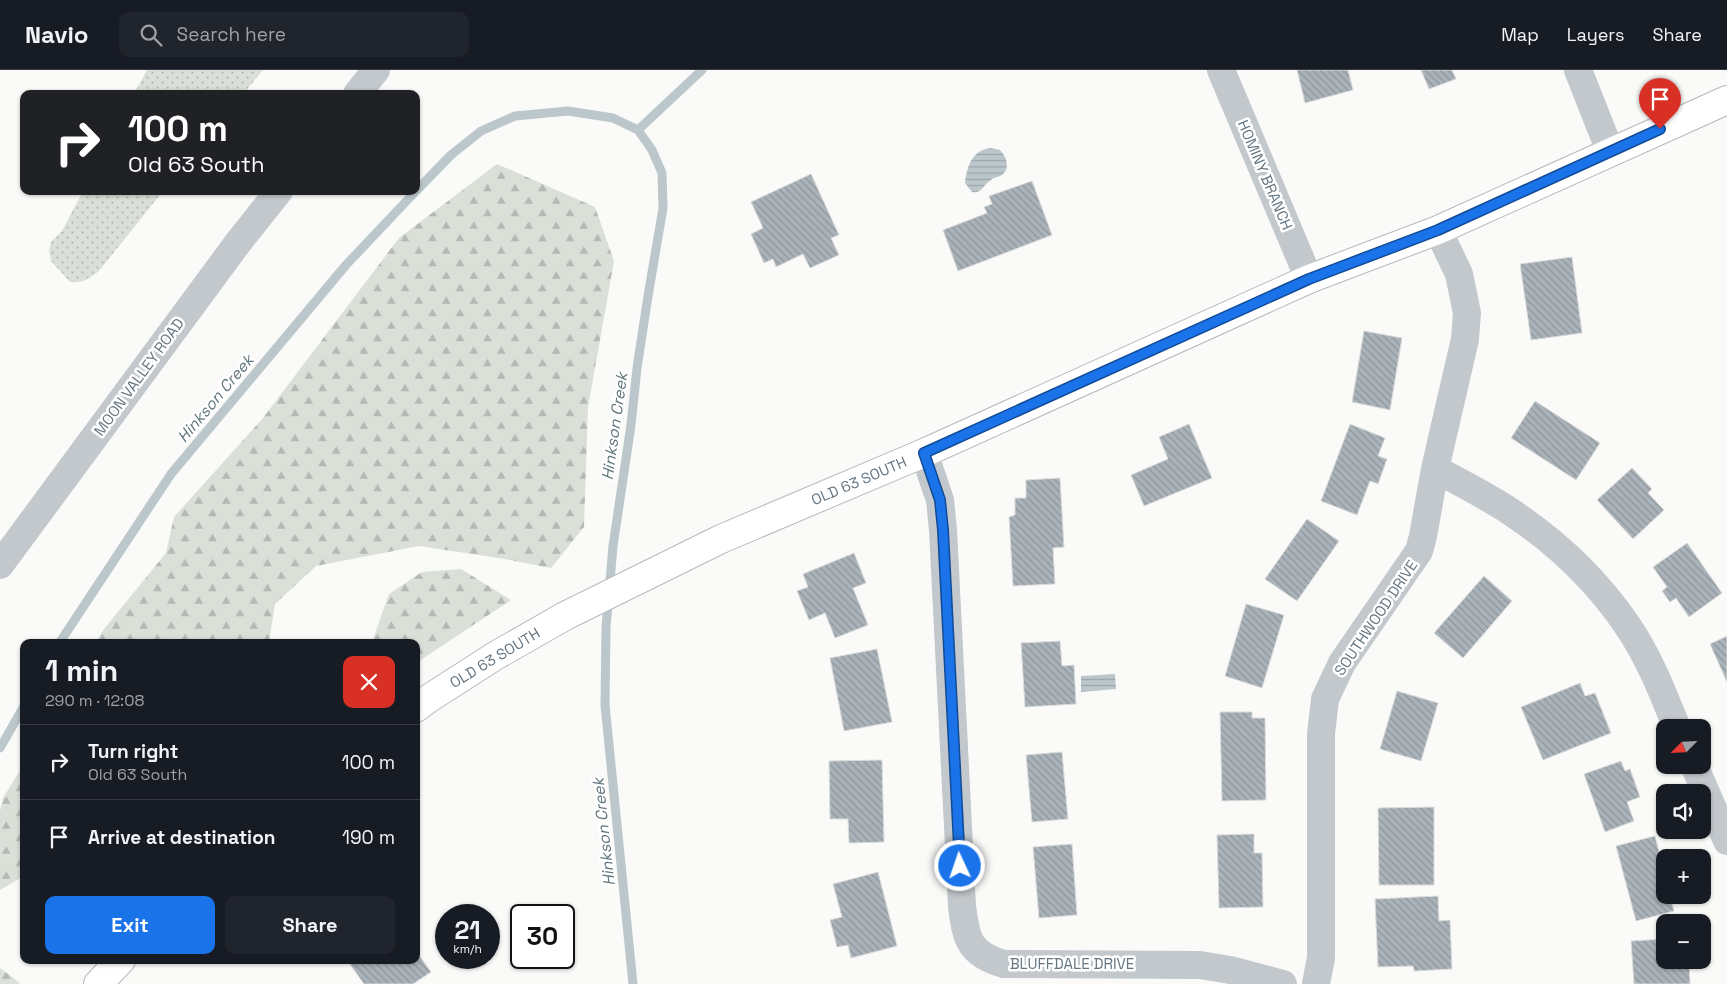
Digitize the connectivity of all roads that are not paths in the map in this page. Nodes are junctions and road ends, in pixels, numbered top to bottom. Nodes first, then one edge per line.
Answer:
1 (376, 70) edge
2 (1221, 70) edge
3 (1578, 70) edge
4 (361, 90) edge
5 (1727, 100) edge
6 (1610, 151) junction
7 (276, 195) edge
8 (1438, 230) junction
9 (1309, 279) junction
10 (924, 453) junction
11 (1435, 469) junction
12 (0, 565) edge
13 (420, 705) edge
14 (1673, 719) edge
15 (1698, 774) edge
16 (1727, 841) edge
17 (116, 964) edge
18 (98, 984) edge
19 (1283, 984) edge
20 (1316, 984) edge

1 - 4 street
2 - 9 street, HOMINY BRANCH
3 - 6 street
5 - 6 main road, OLD 63 SOUTH
6 - 8 main road, OLD 63 SOUTH
7 - 12 street, MOON VALLEY ROAD
8 - 9 main road, OLD 63 SOUTH
8 - 11 street, SOUTHWOOD DRIVE
9 - 10 main road, OLD 63 SOUTH
10 - 13 main road, OLD 63 SOUTH
10 - 19 street, BLUFFDALE DRIVE
11 - 14 street
11 - 20 street, SOUTHWOOD DRIVE
15 - 16 street
17 - 18 main road

